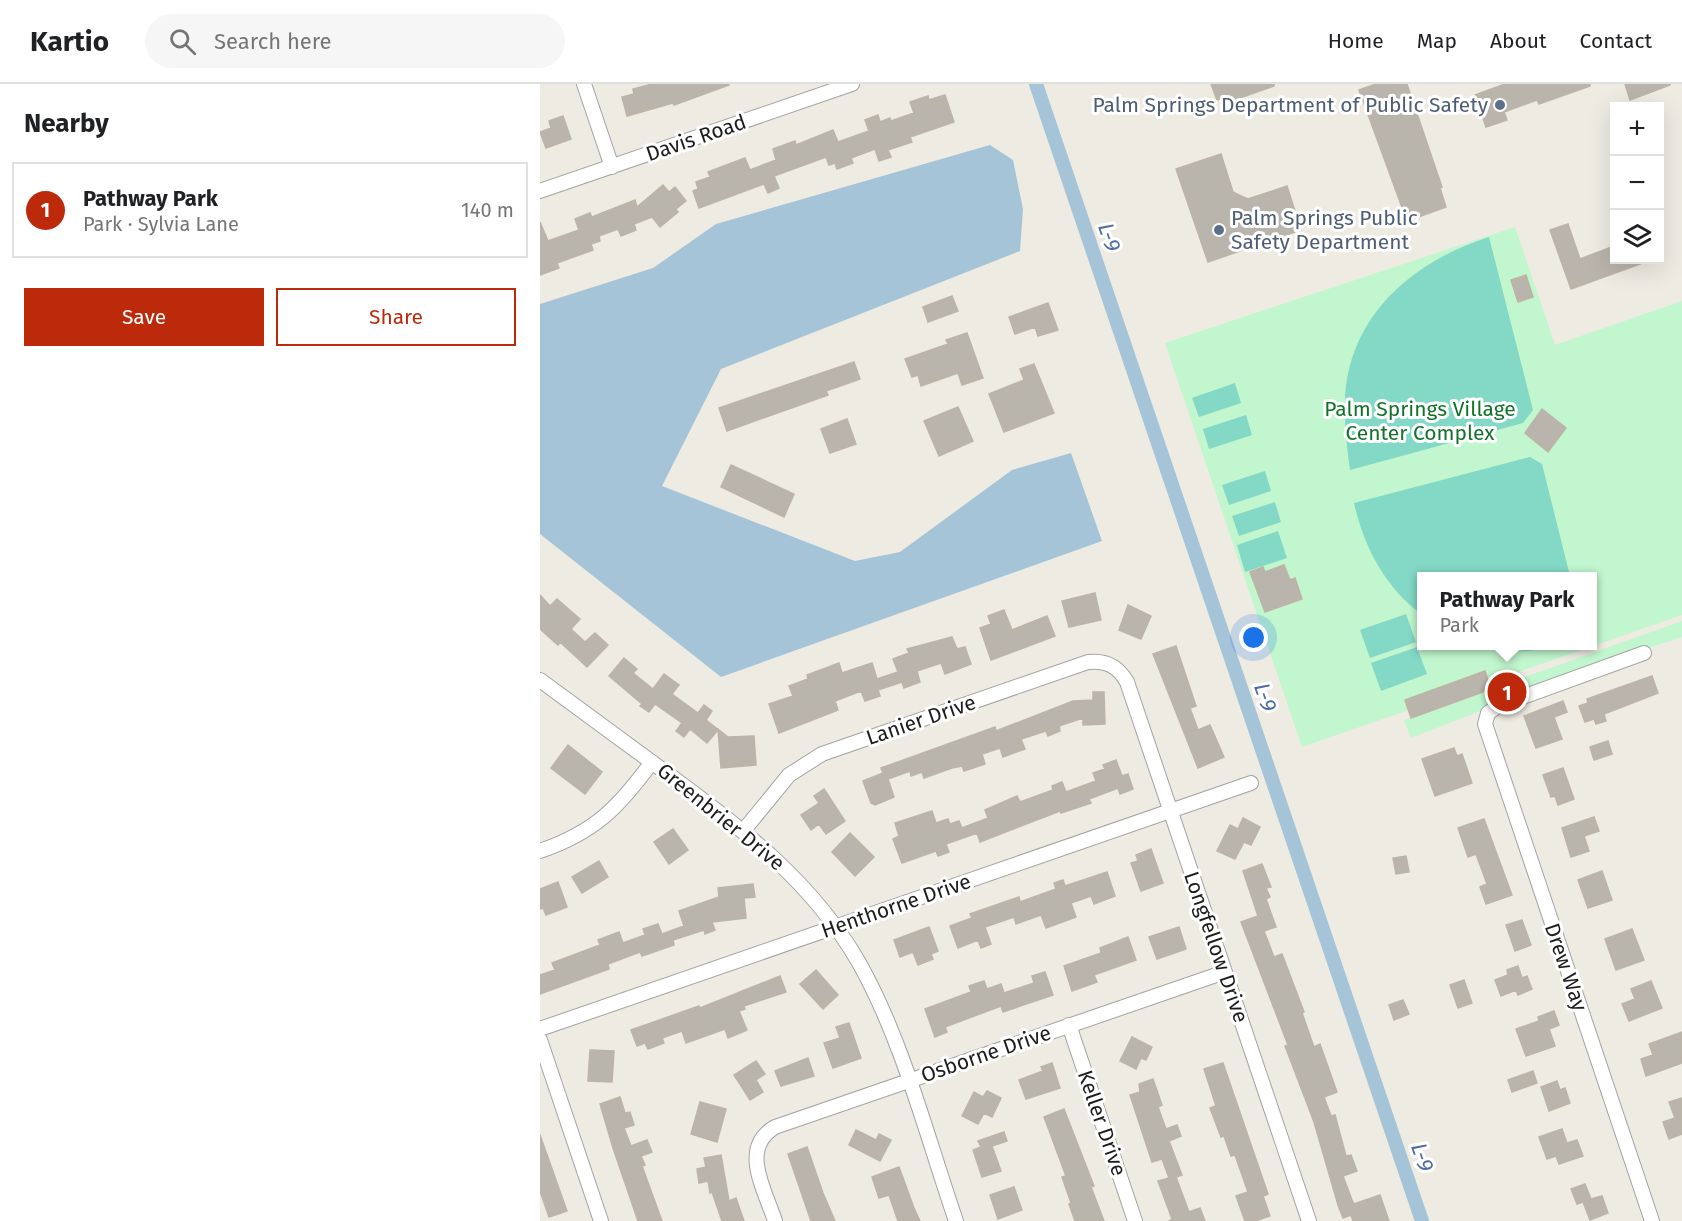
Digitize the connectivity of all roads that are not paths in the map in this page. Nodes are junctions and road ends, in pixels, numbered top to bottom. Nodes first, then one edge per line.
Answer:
1 (584, 84) edge
2 (852, 84) edge
3 (612, 166) junction
4 (540, 191) edge
5 (1644, 653) dead end
6 (1122, 674) joint
7 (540, 680) edge
8 (652, 762) junction
9 (1251, 783) dead end
10 (1170, 812) junction
11 (744, 831) junction
12 (540, 851) edge
13 (836, 927) junction
14 (1225, 972) junction
15 (1069, 1025) junction
16 (540, 1029) edge
17 (540, 1040) edge
18 (908, 1081) junction
19 (601, 1221) edge
20 (775, 1221) edge
21 (956, 1221) edge
22 (1135, 1221) edge
23 (1309, 1221) edge
24 (1652, 1221) edge

1 - 3 street
2 - 3 street, Davis Road
3 - 4 street, Davis Road
5 - 24 street, Drew Way
6 - 10 street, Longfellow Drive
6 - 11 street, Lanier Drive
7 - 8 street, Greenbrier Drive
8 - 11 street, Greenbrier Drive
8 - 12 street
9 - 10 street, Henthorne Drive
10 - 13 street, Henthorne Drive
10 - 14 street, Longfellow Drive
11 - 13 street, Greenbrier Drive
13 - 16 street, Henthorne Drive
13 - 18 street, Greenbrier Drive
14 - 15 street, Osborne Drive
14 - 23 street, Longfellow Drive
15 - 18 street, Osborne Drive
15 - 22 street, Keller Drive
17 - 19 street
18 - 20 street, Osborne Drive
18 - 21 street, Greenbrier Drive

